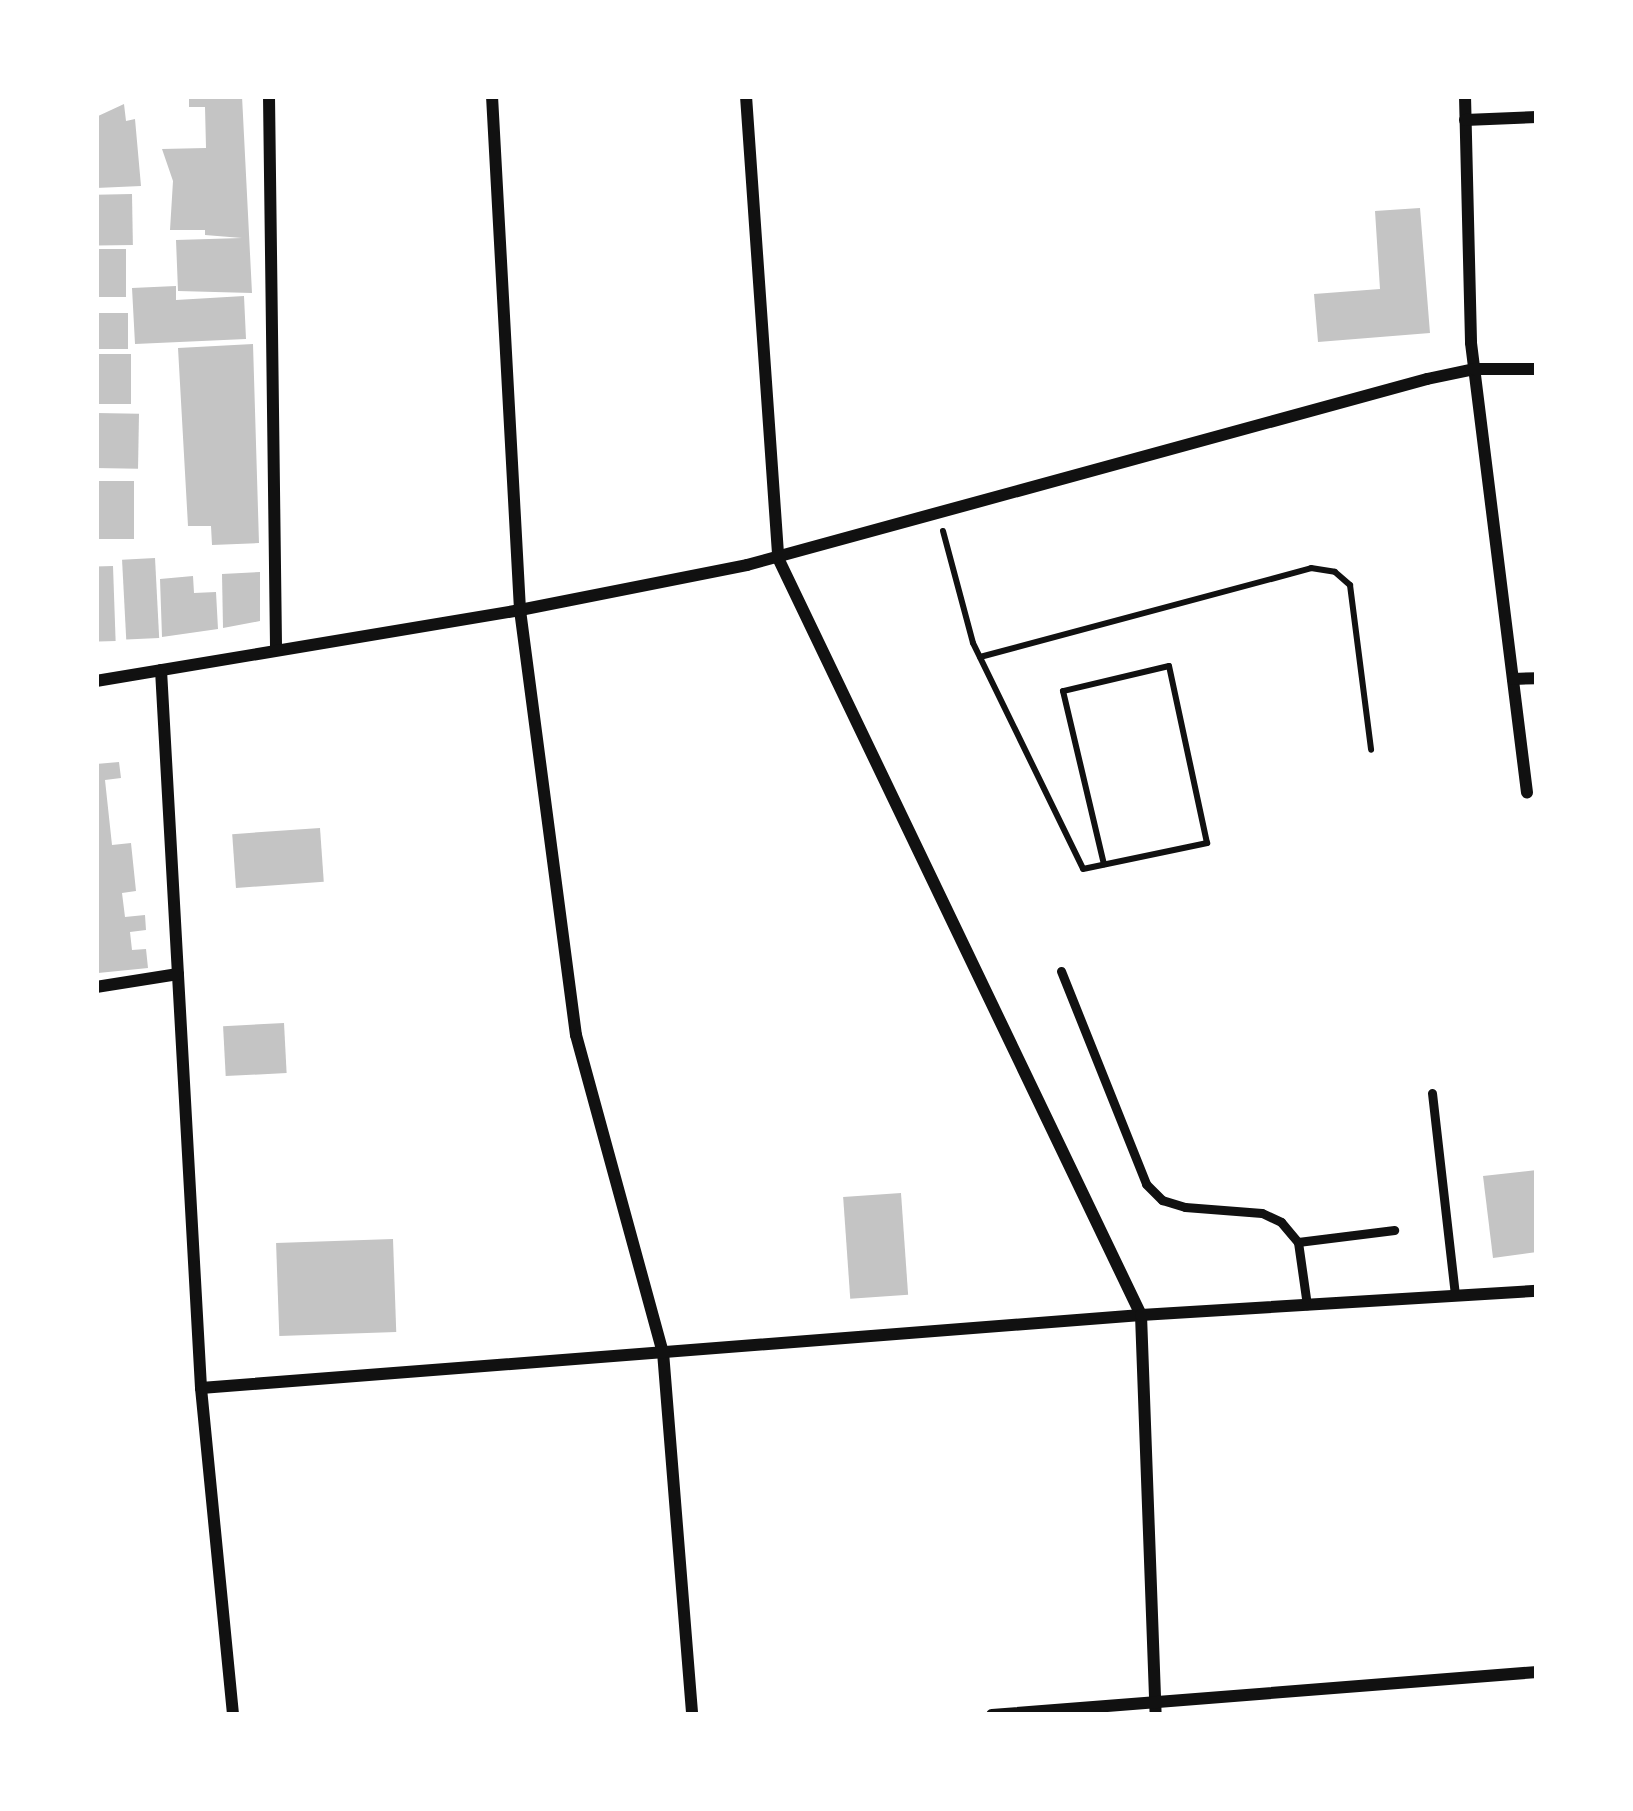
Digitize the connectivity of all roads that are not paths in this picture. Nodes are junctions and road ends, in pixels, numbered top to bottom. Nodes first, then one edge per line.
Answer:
1 (269, 96) edge
2 (492, 96) edge
3 (746, 96) edge
4 (1465, 96) edge
5 (1537, 116) edge
6 (1465, 120) junction
7 (1537, 368) edge
8 (1474, 369) junction
9 (778, 558) junction
10 (520, 610) junction
11 (276, 647) junction
12 (161, 670) junction
13 (1537, 678) edge
14 (1513, 679) junction
15 (96, 681) edge
16 (1527, 793) dead end
17 (1061, 970) dead end
18 (178, 974) junction
19 (96, 987) edge
20 (1432, 1093) dead end
21 (1394, 1230) dead end
22 (1298, 1242) junction
23 (1537, 1291) edge
24 (1455, 1296) junction
25 (1307, 1305) junction
26 (1141, 1315) junction
27 (663, 1352) junction
28 (201, 1388) junction
29 (1537, 1672) edge
30 (1156, 1709) edge
31 (233, 1715) edge
32 (692, 1715) edge
33 (992, 1715) edge

1 - 11 street
2 - 10 street
3 - 9 street
4 - 6 street
5 - 6 street
6 - 8 street
7 - 8 street
8 - 9 street
8 - 14 street
9 - 10 street
9 - 26 street
10 - 11 street
10 - 27 street
11 - 12 street
12 - 15 street
12 - 18 street
13 - 14 street
14 - 16 street
17 - 22 lane
18 - 19 street
18 - 28 street
20 - 24 lane
21 - 22 lane
22 - 25 lane
23 - 24 street
24 - 25 street
25 - 26 street
26 - 27 street
26 - 30 street
27 - 28 street
27 - 32 street
28 - 31 street
29 - 30 street
30 - 33 street

